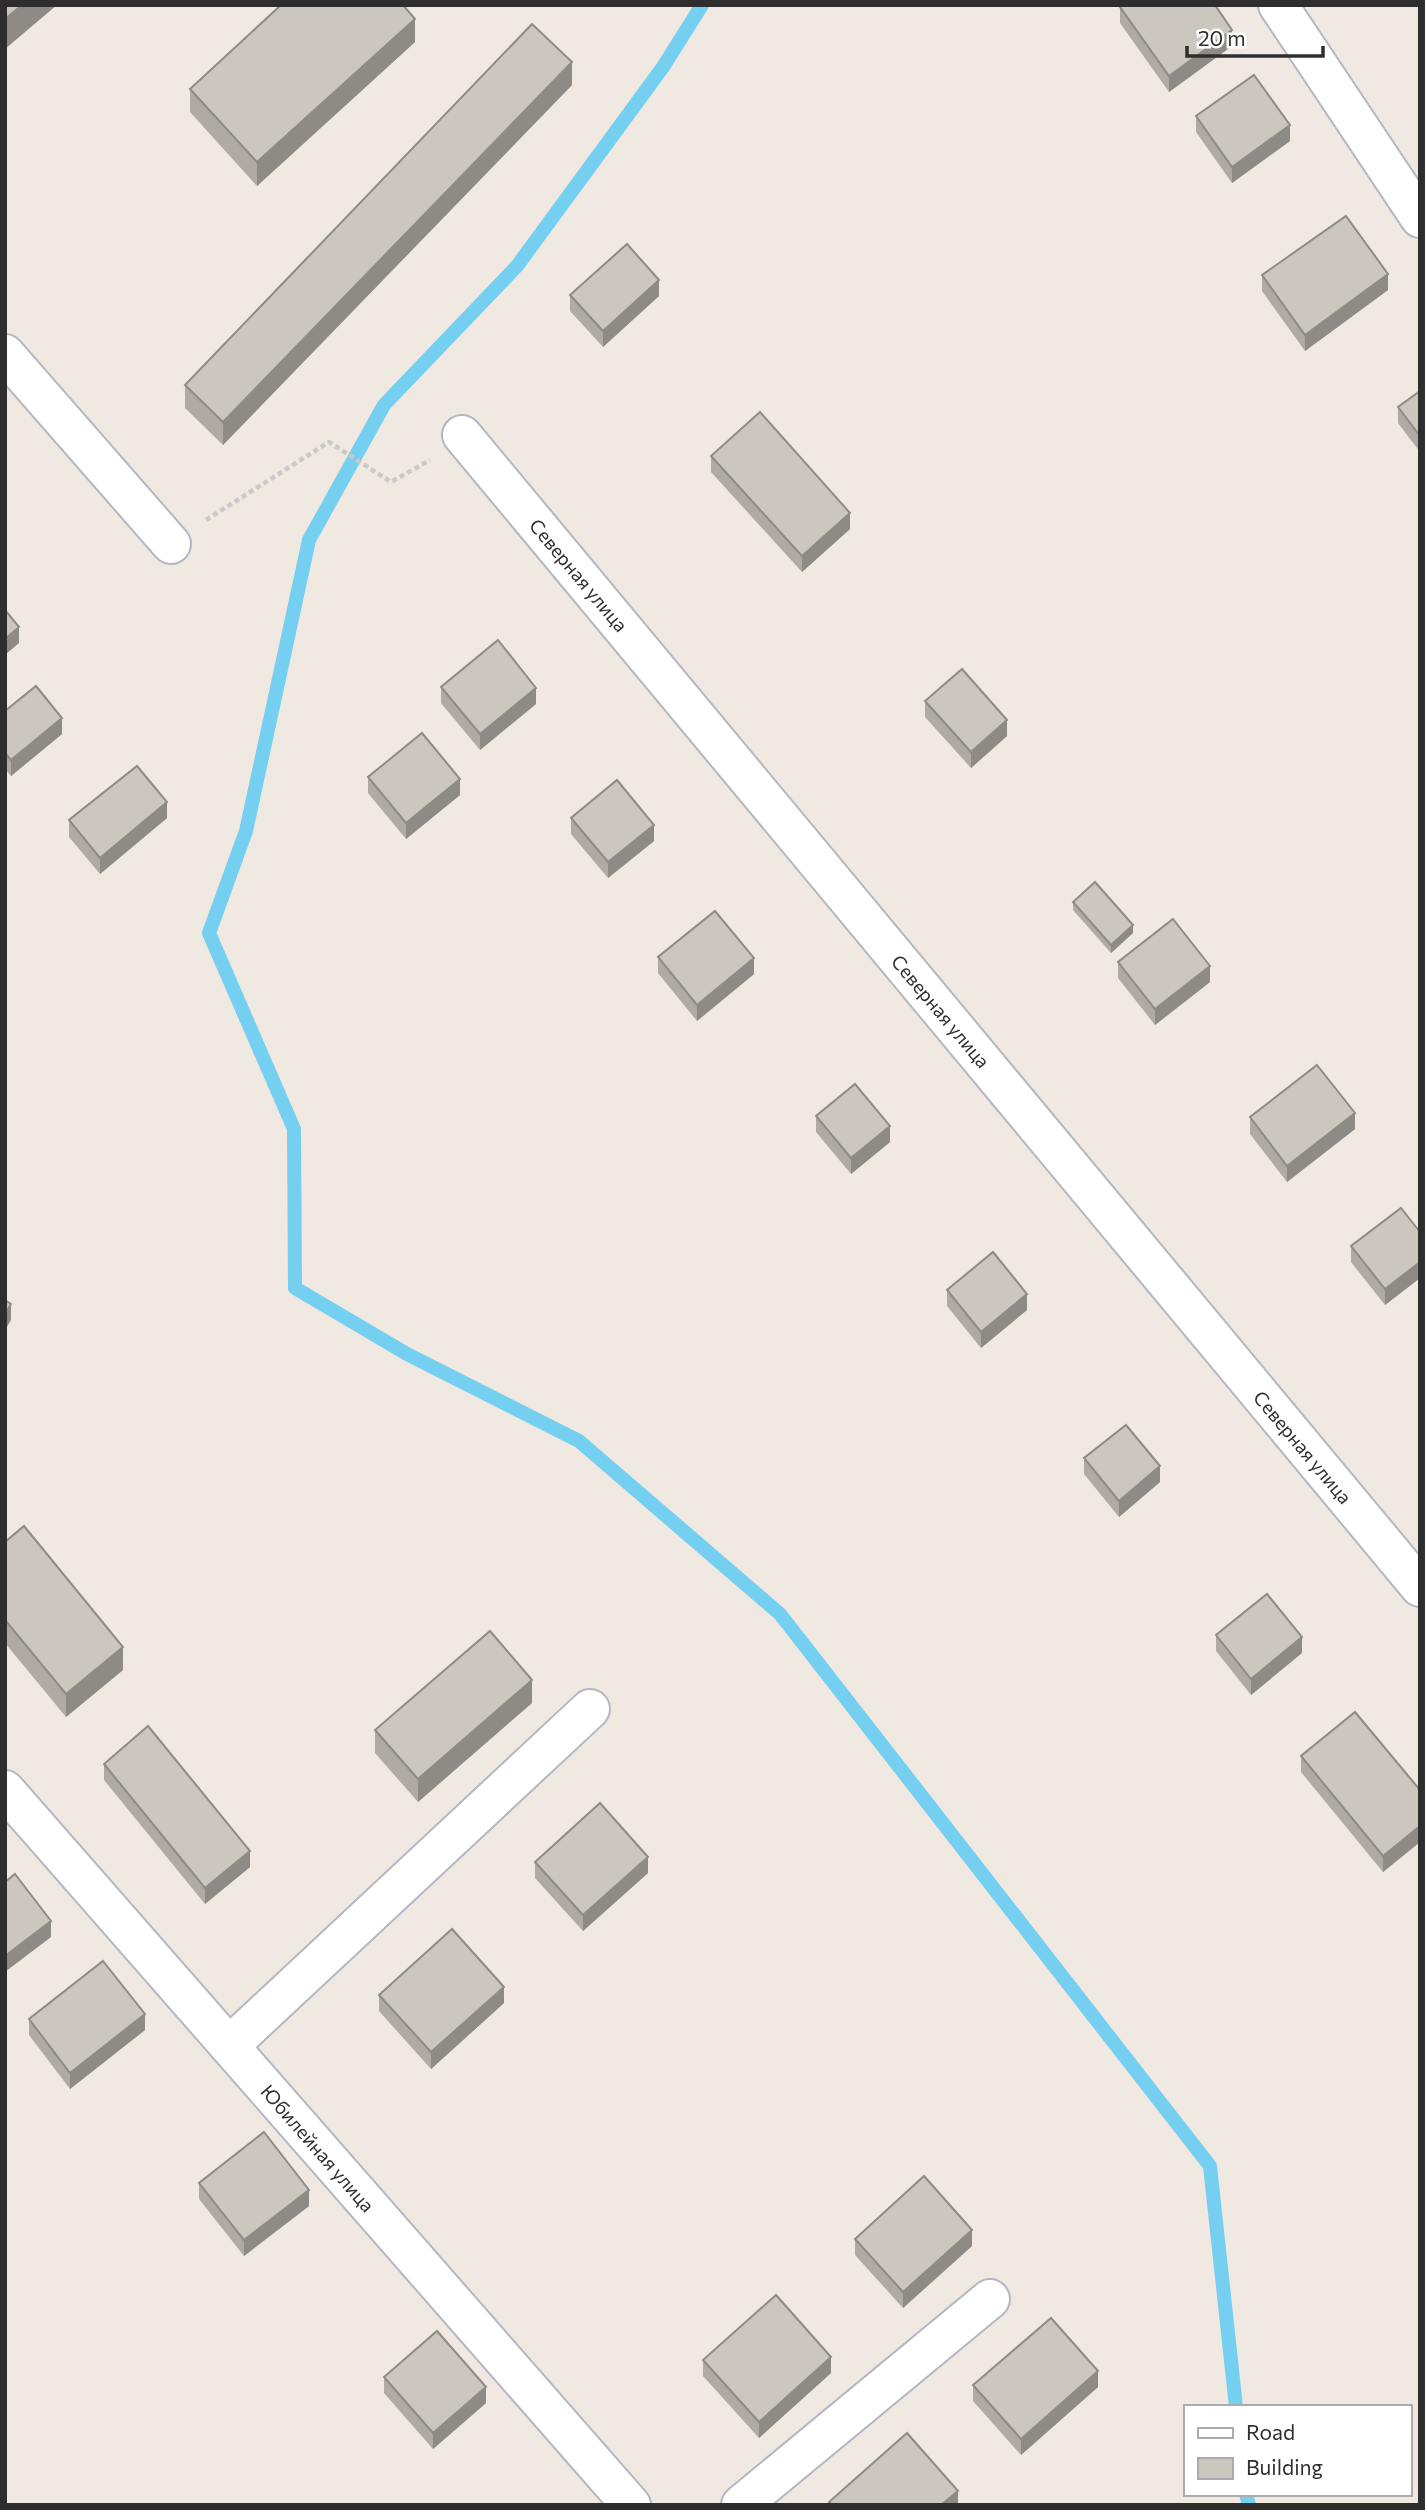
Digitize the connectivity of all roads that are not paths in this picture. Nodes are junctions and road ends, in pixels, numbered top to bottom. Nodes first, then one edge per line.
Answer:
1 (1278, 5) edge
2 (1420, 218) edge
3 (5, 354) edge
4 (462, 435) dead end
5 (171, 544) road end
6 (1420, 1587) edge
7 (590, 1709) dead end
8 (5, 1790) edge
9 (229, 2046) junction
10 (990, 2299) dead end
11 (631, 2505) edge
12 (741, 2505) edge

1 - 2 street
3 - 5 street
4 - 6 street, Северная улица
7 - 9 street
8 - 9 street, Юбилейная улица
9 - 11 street, Юбилейная улица
10 - 12 street

